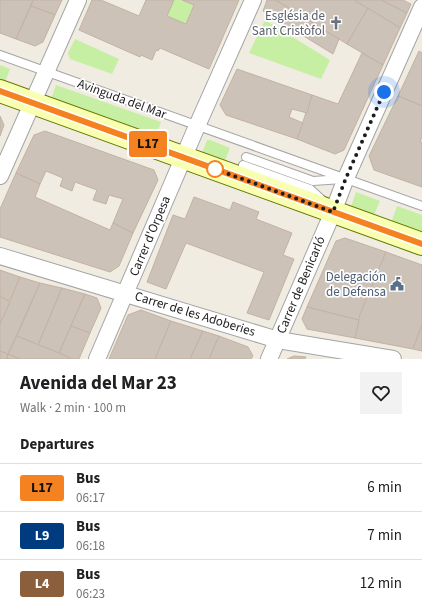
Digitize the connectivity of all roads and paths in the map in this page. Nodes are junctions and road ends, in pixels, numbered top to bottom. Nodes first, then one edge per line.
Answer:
1 (78, 0) edge
2 (253, 0) edge
3 (422, 7) edge
4 (415, 40) edge
5 (0, 55) edge
6 (46, 72) junction
7 (0, 91) edge
8 (33, 103) junction
9 (197, 126) junction
10 (183, 157) junction
11 (246, 157) dead end
12 (243, 165) dead end
13 (0, 176) edge
14 (346, 178) junction
15 (422, 206) edge
16 (333, 212) junction
17 (422, 244) edge
18 (0, 256) edge
19 (125, 292) junction
20 (278, 340) junction
21 (97, 359) edge
22 (269, 359) edge
23 (393, 359) edge

1 - 6 street
2 - 9 street
3 - 4 street
4 - 14 street
5 - 6 lane, Avinguda del Mar
6 - 8 street
6 - 9 lane, Avinguda del Mar
7 - 8 street
8 - 10 street
8 - 13 street
9 - 10 street
9 - 14 lane, Avinguda del Mar
10 - 16 street
10 - 19 street, Carrer d'Orpesa
11 - 14 lane
12 - 16 lane
14 - 15 lane, Avinguda del Mar
14 - 16 street
16 - 17 street
16 - 20 street, Carrer de Benicarló
18 - 19 street, Carrer de les Adoberies
19 - 20 street, Carrer de les Adoberies
19 - 21 street, Carrer d'Orpesa
20 - 22 street, Carrer de Benicarló
20 - 23 street, Carrer de les Adoberies

